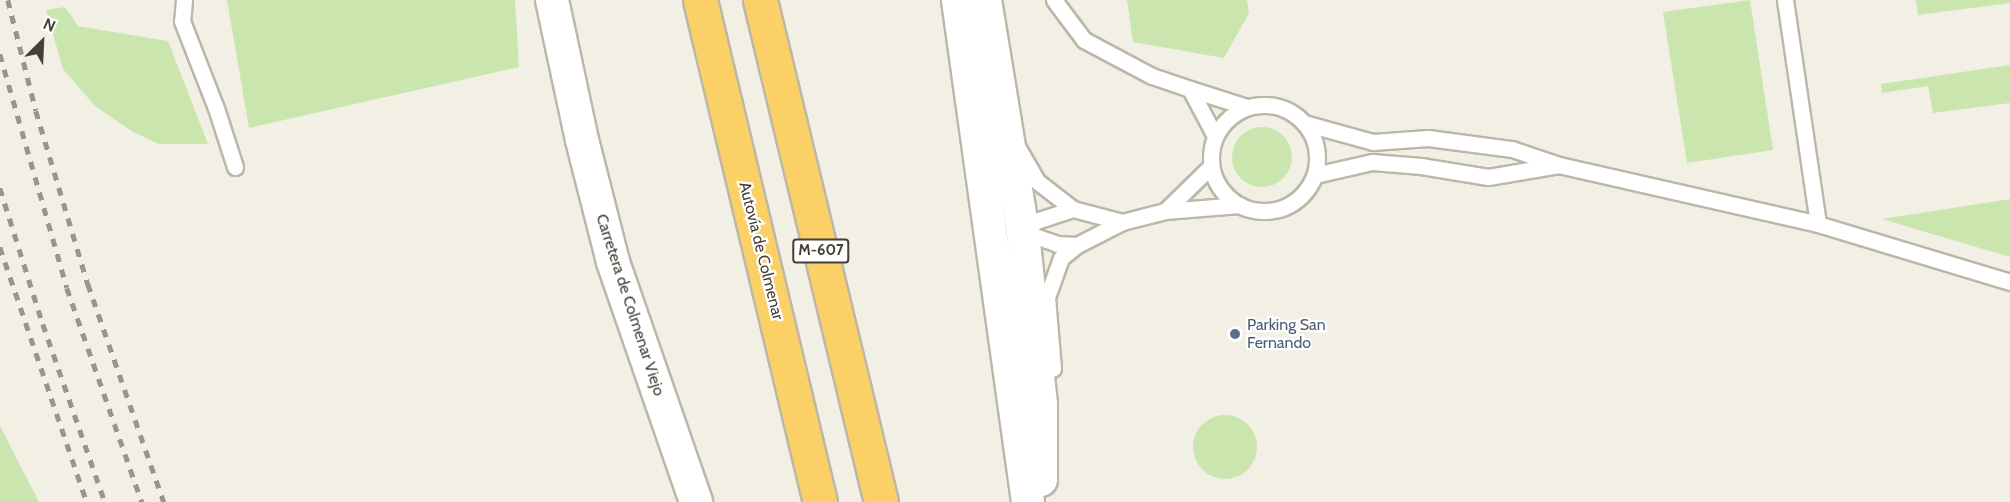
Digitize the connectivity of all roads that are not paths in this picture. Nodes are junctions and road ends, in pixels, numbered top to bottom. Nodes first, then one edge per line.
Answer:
1 (184, 0) edge
2 (552, 0) edge
3 (682, 0) edge
4 (700, 0) edge
5 (760, 0) edge
6 (958, 0) edge
7 (972, 0) edge
8 (985, 0) edge
9 (1054, 0) edge
10 (1785, 0) edge
11 (1190, 89) junction
12 (1247, 107) junction
13 (1304, 123) junction
14 (1006, 127) junction
15 (1215, 136) junction
16 (1559, 165) junction
17 (1211, 166) junction
18 (236, 167) dead end
19 (1315, 175) junction
20 (999, 198) joint
21 (1239, 205) junction
22 (1073, 209) junction
23 (1166, 212) junction
24 (1122, 222) junction
25 (1818, 224) junction
26 (1023, 233) junction
27 (1077, 245) junction
28 (1009, 264) joint
29 (768, 278) junction
30 (2010, 282) edge
31 (1041, 405) junction
32 (696, 502) edge
33 (820, 502) edge
34 (881, 502) edge
35 (1028, 502) edge
36 (1034, 502) edge
37 (1041, 502) edge

1 - 18 lane
2 - 32 street, Carretera de Colmenar Viejo
3 - 29 highway
4 - 29 highway, Autovía de Colmenar
5 - 34 highway, M-607
6 - 35 street
7 - 20 street
8 - 14 street
9 - 11 lane
10 - 25 lane
11 - 12 lane
11 - 15 lane
12 - 13 lane
12 - 15 lane
13 - 16 lane
13 - 19 lane
14 - 22 lane
14 - 26 street
15 - 17 lane
16 - 19 lane
16 - 25 lane
17 - 21 lane
17 - 23 lane
19 - 21 lane
20 - 26 lane
21 - 23 lane
22 - 24 lane
22 - 26 lane
23 - 24 lane
24 - 27 lane
25 - 30 lane
26 - 27 lane
26 - 28 lane
26 - 31 street
27 - 31 lane
28 - 36 street
29 - 33 highway, Autovía de Colmenar
31 - 37 street

